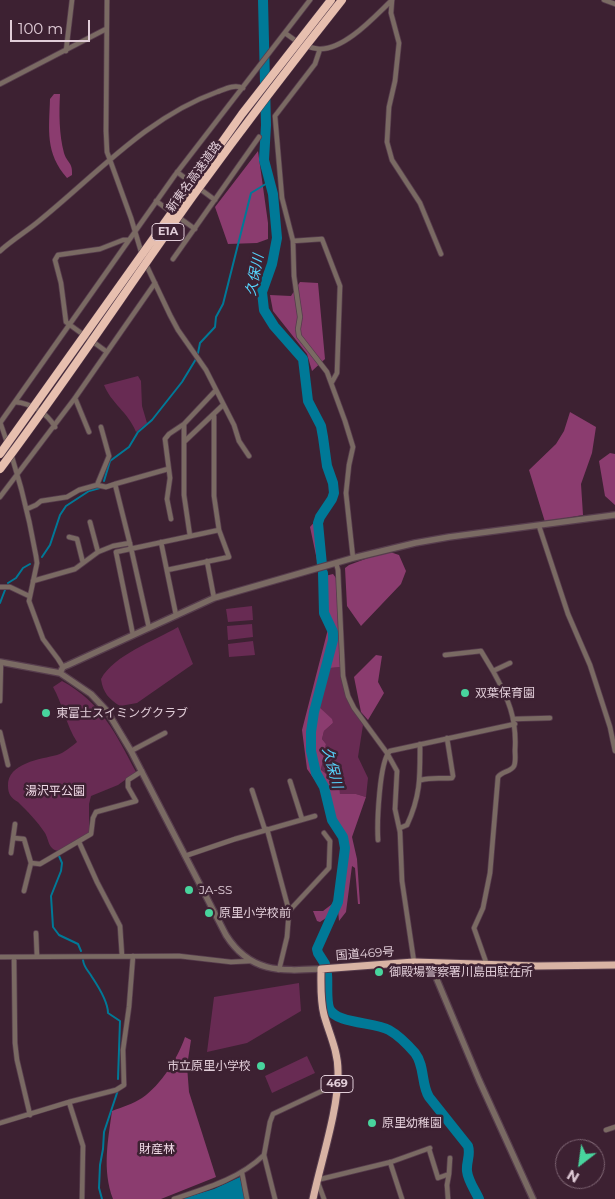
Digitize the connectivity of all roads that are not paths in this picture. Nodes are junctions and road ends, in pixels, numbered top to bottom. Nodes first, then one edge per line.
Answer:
1 (72, 0) edge
2 (107, 0) edge
3 (310, 0) edge
4 (331, 0) edge
5 (342, 0) edge
6 (392, 0) edge
7 (604, 0) edge
8 (615, 4) edge
9 (106, 30) junction
10 (285, 33) junction
11 (320, 49) junction
12 (66, 51) junction
13 (0, 84) edge
14 (243, 88) junction
15 (259, 137) dead end
16 (110, 160) junction
17 (176, 172) junction
18 (215, 200) junction
19 (156, 201) junction
20 (195, 229) junction
21 (135, 230) junction
22 (128, 240) junction
23 (293, 241) junction
24 (0, 251) edge
25 (441, 254) dead end
26 (173, 259) dead end
27 (155, 283) junction
28 (70, 325) junction
29 (107, 352) junction
30 (332, 382) junction
31 (216, 390) junction
32 (75, 398) junction
33 (15, 402) junction
34 (223, 406) junction
35 (214, 416) junction
36 (0, 422) edge
37 (184, 424) junction
38 (55, 426) junction
39 (101, 427) dead end
40 (89, 432) dead end
41 (184, 442) junction
42 (0, 454) edge
43 (249, 456) dead end
44 (0, 469) edge
45 (168, 469) junction
46 (18, 474) junction
47 (115, 484) junction
48 (97, 485) junction
49 (0, 497) edge
50 (27, 509) junction
51 (615, 515) edge
52 (171, 519) dead end
53 (90, 522) dead end
54 (539, 526) junction
55 (219, 530) junction
56 (69, 536) dead end
57 (190, 536) junction
58 (161, 542) junction
59 (131, 546) junction
60 (98, 552) junction
61 (354, 558) junction
62 (207, 561) junction
63 (83, 563) junction
64 (336, 563) junction
65 (167, 570) junction
66 (33, 581) junction
67 (0, 586) edge
68 (29, 596) junction
69 (214, 598) junction
70 (176, 615) junction
71 (149, 628) junction
72 (133, 635) junction
73 (446, 655) dead end
74 (0, 663) edge
75 (510, 663) dead end
76 (61, 670) junction
77 (493, 671) junction
78 (0, 700) edge
79 (550, 718) dead end
80 (514, 721) junction
81 (612, 726) edge
82 (0, 732) edge
83 (165, 733) dead end
84 (447, 738) junction
85 (420, 744) junction
86 (131, 750) junction
87 (615, 751) edge
88 (2, 752) edge
89 (387, 753) junction
90 (8, 765) dead end
91 (142, 771) junction
92 (420, 780) junction
93 (290, 781) dead end
94 (252, 790) dead end
95 (315, 816) dead end
96 (302, 819) junction
97 (15, 824) dead end
98 (400, 828) junction
99 (266, 829) junction
100 (324, 833) dead end
101 (14, 838) junction
102 (378, 840) dead end
103 (79, 842) junction
104 (11, 853) dead end
105 (185, 856) junction
106 (31, 863) junction
107 (24, 891) dead end
108 (289, 911) junction
109 (36, 933) dead end
110 (122, 956) junction
111 (133, 956) junction
112 (14, 957) junction
113 (0, 958) edge
114 (37, 958) junction
115 (251, 961) junction
116 (414, 962) junction
117 (430, 963) junction
118 (487, 965) junction
119 (615, 965) edge
120 (321, 969) junction
121 (279, 970) junction
122 (337, 1084) junction
123 (69, 1102) junction
124 (30, 1115) junction
125 (0, 1123) edge
126 (615, 1127) edge
127 (606, 1130) dead end
128 (264, 1155) junction
129 (450, 1158) dead end
130 (390, 1162) junction
131 (242, 1173) junction
132 (449, 1174) junction
133 (317, 1180) junction
134 (82, 1199) edge
135 (174, 1199) edge
136 (247, 1199) edge
137 (275, 1199) edge
138 (313, 1199) edge
139 (324, 1199) edge
140 (402, 1199) edge
141 (448, 1199) edge
142 (533, 1199) edge

1 - 12 street
2 - 9 street
3 - 10 street
4 - 42 highway, 新東名高速道路 / E1A, bridge
5 - 44 highway, 新東名高速道路 / E1A, bridge
6 - 11 street
6 - 25 street
7 - 8 street
9 - 12 street
9 - 16 street
10 - 11 street
10 - 14 street
11 - 23 street
12 - 13 street
14 - 16 street
14 - 17 street
15 - 18 street
16 - 21 street
16 - 24 street
17 - 18 street
17 - 19 street
18 - 20 street
19 - 20 street
19 - 21 street
20 - 26 street
21 - 22 street
21 - 27 street
22 - 28 street
22 - 28 street
23 - 30 street
23 - 30 street
27 - 29 street
27 - 31 street
28 - 29 street
28 - 33 street
29 - 32 street
30 - 61 street
31 - 34 street
31 - 37 street
32 - 38 street
32 - 40 street
33 - 36 street
33 - 38 street
34 - 35 street
34 - 43 street
35 - 41 street
35 - 55 street
36 - 46 street
37 - 41 street
37 - 45 street
38 - 46 street
39 - 48 street
41 - 57 street
45 - 47 street
45 - 52 street
46 - 49 street
46 - 50 street
47 - 48 street
47 - 59 street
48 - 50 street
50 - 66 street
51 - 54 street
53 - 60 street
54 - 61 street
54 - 81 street
55 - 57 street
55 - 62 street
56 - 63 street
57 - 58 street
58 - 59 street
58 - 65 street
59 - 60 street
59 - 71 street
59 - 72 street
60 - 63 street
61 - 64 street
62 - 65 street
62 - 69 street
63 - 66 street
64 - 69 street
64 - 89 street
65 - 70 street
66 - 68 street
67 - 68 street
68 - 76 street
69 - 70 street
70 - 71 street
71 - 72 street
72 - 76 street
73 - 77 street
74 - 76 street
74 - 78 street
75 - 77 street
76 - 86 street
77 - 80 street
79 - 80 street
80 - 84 street
80 - 118 street
81 - 87 street
82 - 88 street
83 - 86 street
84 - 85 street
84 - 92 street
85 - 89 street
85 - 92 street
86 - 91 street
88 - 90 street
89 - 98 street
89 - 102 street
91 - 103 street
91 - 105 street
92 - 98 street
93 - 96 street
94 - 99 street
95 - 96 street
96 - 99 street
97 - 101 street
98 - 116 street
99 - 105 street
99 - 108 street
100 - 108 street
101 - 104 street
101 - 106 street
103 - 106 street
103 - 110 street
105 - 115 street
106 - 107 street
108 - 121 street
109 - 114 street
110 - 111 street
110 - 114 street
111 - 115 street
111 - 123 street
112 - 113 street
112 - 114 street
112 - 124 street
115 - 121 street
116 - 117 highway, 国道469号
116 - 120 highway, 国道469号
117 - 118 highway, 国道469号
117 - 142 street
118 - 119 highway, 国道469号
120 - 121 street
120 - 122 highway, 国道469号 / 469
122 - 128 street
122 - 133 highway, 国道469号 / 469
123 - 124 street
123 - 134 street
124 - 125 street
126 - 127 street
128 - 131 street
128 - 137 street
129 - 132 street
130 - 132 street
130 - 133 street
130 - 140 street
131 - 135 street
131 - 136 street
132 - 141 street
133 - 138 highway, 国道469号 / 469
133 - 139 street

